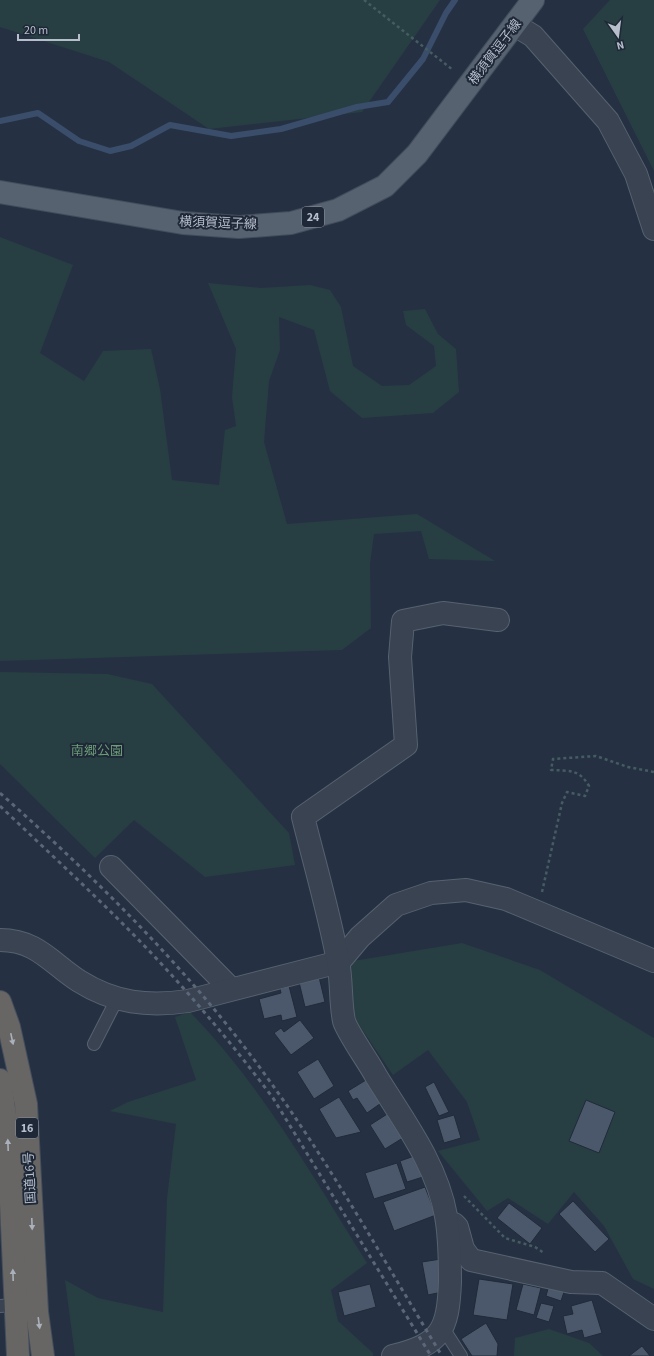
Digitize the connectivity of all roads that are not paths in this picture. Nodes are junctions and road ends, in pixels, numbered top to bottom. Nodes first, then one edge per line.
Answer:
1 (533, 0) edge
2 (515, 24) junction
3 (0, 192) edge
4 (654, 229) edge
5 (498, 620) dead end
6 (111, 867) dead end
7 (0, 940) edge
8 (654, 961) edge
9 (339, 962) junction
10 (231, 989) junction
11 (117, 999) junction
12 (0, 1002) edge
13 (94, 1044) dead end
14 (0, 1080) edge
15 (446, 1214) junction
16 (7, 1306) edge
17 (654, 1319) edge
18 (443, 1328) junction
19 (18, 1356) edge
20 (43, 1356) edge
21 (393, 1356) edge
22 (460, 1356) edge

1 - 2 main road, 横須賀逗子線 / 24
2 - 3 main road, 横須賀逗子線 / 24
2 - 4 street
5 - 9 street
6 - 10 street
7 - 11 street
8 - 9 street
9 - 10 street
9 - 15 street
10 - 11 street
11 - 13 lane
12 -> 20 highway, 国道16号 / 16
16 -> 14 highway, 国道16号 / 16
15 - 17 street
15 - 18 street
16 - 19 highway, 国道16号 / 16
18 - 21 street
18 - 22 lane

